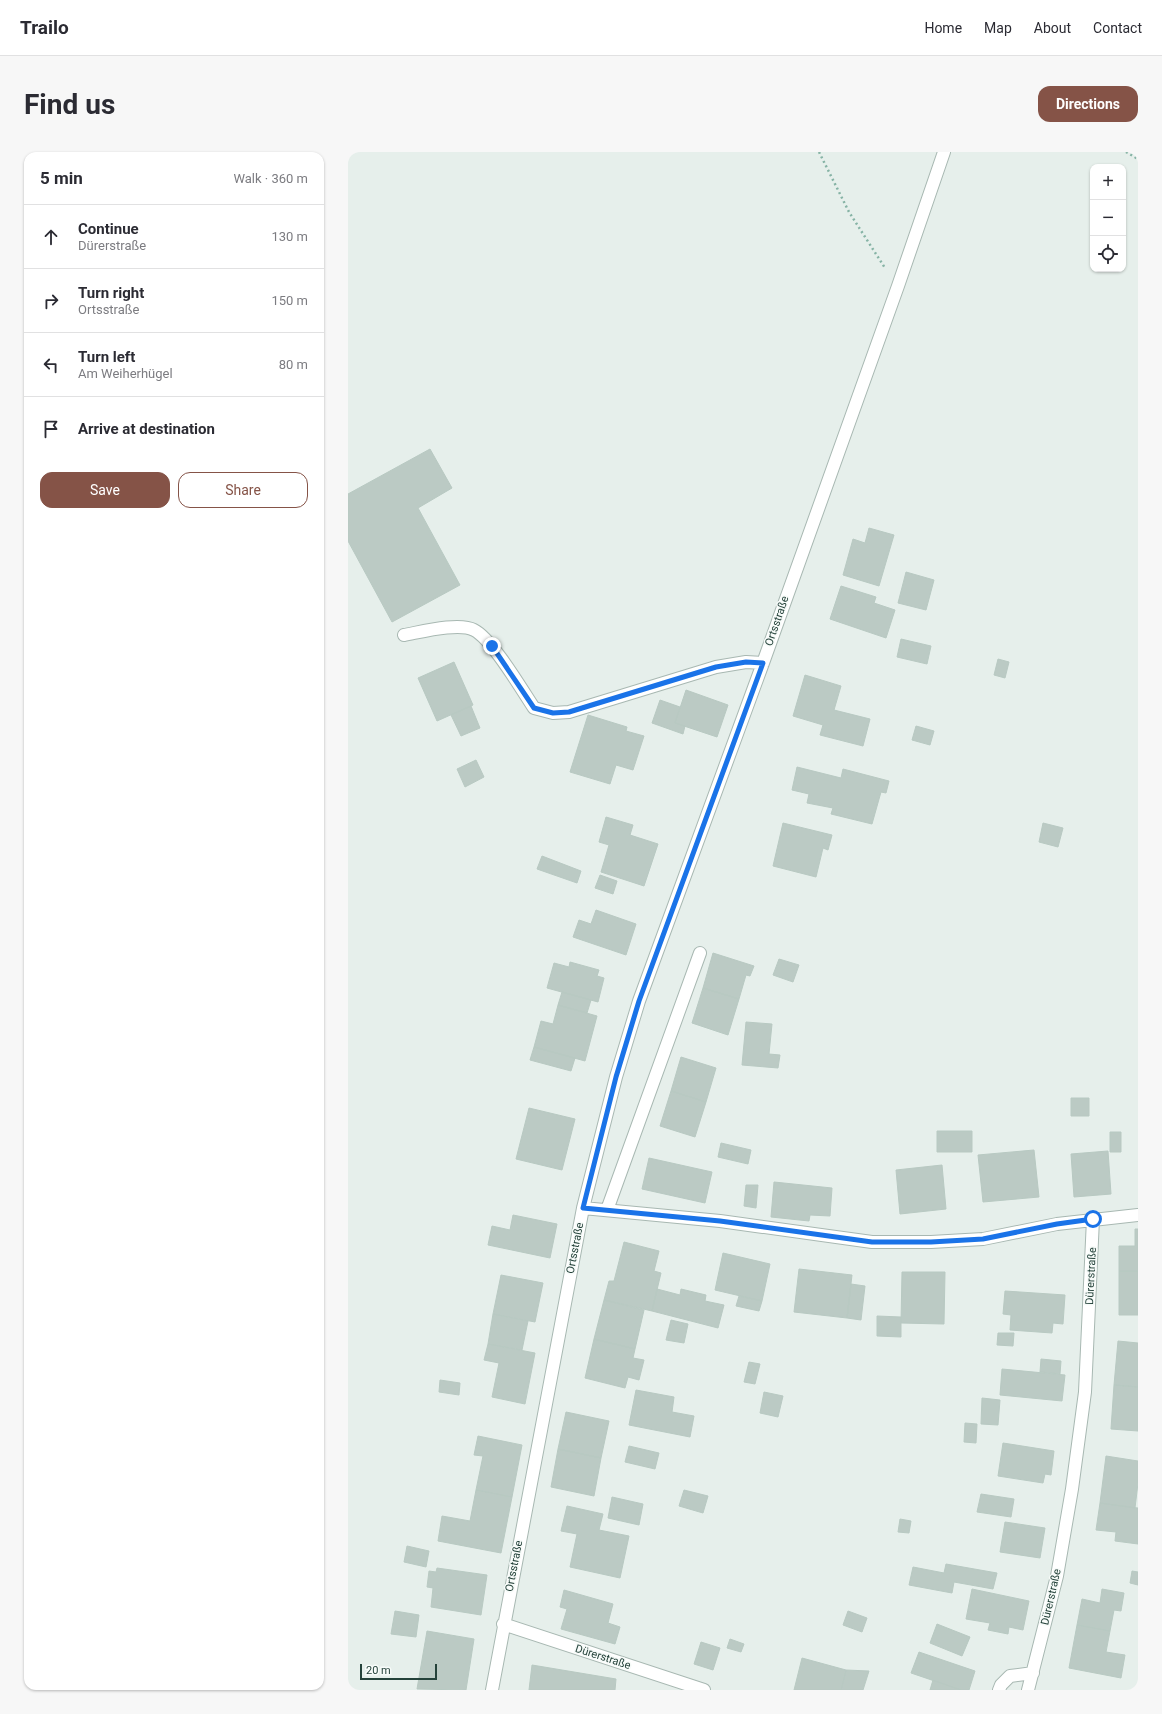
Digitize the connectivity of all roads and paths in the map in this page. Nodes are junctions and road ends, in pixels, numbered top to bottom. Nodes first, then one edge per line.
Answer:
1 (819, 152) edge
2 (944, 152) edge
3 (1126, 152) edge
4 (1138, 159) edge
5 (898, 286) junction
6 (404, 635) dead end
7 (763, 663) junction
8 (700, 953) dead end
9 (583, 1208) junction
10 (607, 1210) junction
11 (1138, 1216) edge
12 (1093, 1219) junction
13 (503, 1624) junction
14 (1033, 1674) junction
15 (492, 1690) edge
16 (704, 1690) edge
17 (999, 1690) edge
18 (1028, 1690) edge

1 - 5 path
2 - 5 street, Ortsstraße
3 - 4 path
5 - 7 street, Ortsstraße
6 - 7 street
7 - 9 street, Ortsstraße
8 - 10 street
9 - 10 street
9 - 13 street, Ortsstraße
10 - 12 street
11 - 12 street
12 - 14 street, Dürerstraße
13 - 15 street, Ortsstraße
13 - 16 street, Dürerstraße
14 - 17 street
14 - 18 street, Dürerstraße

